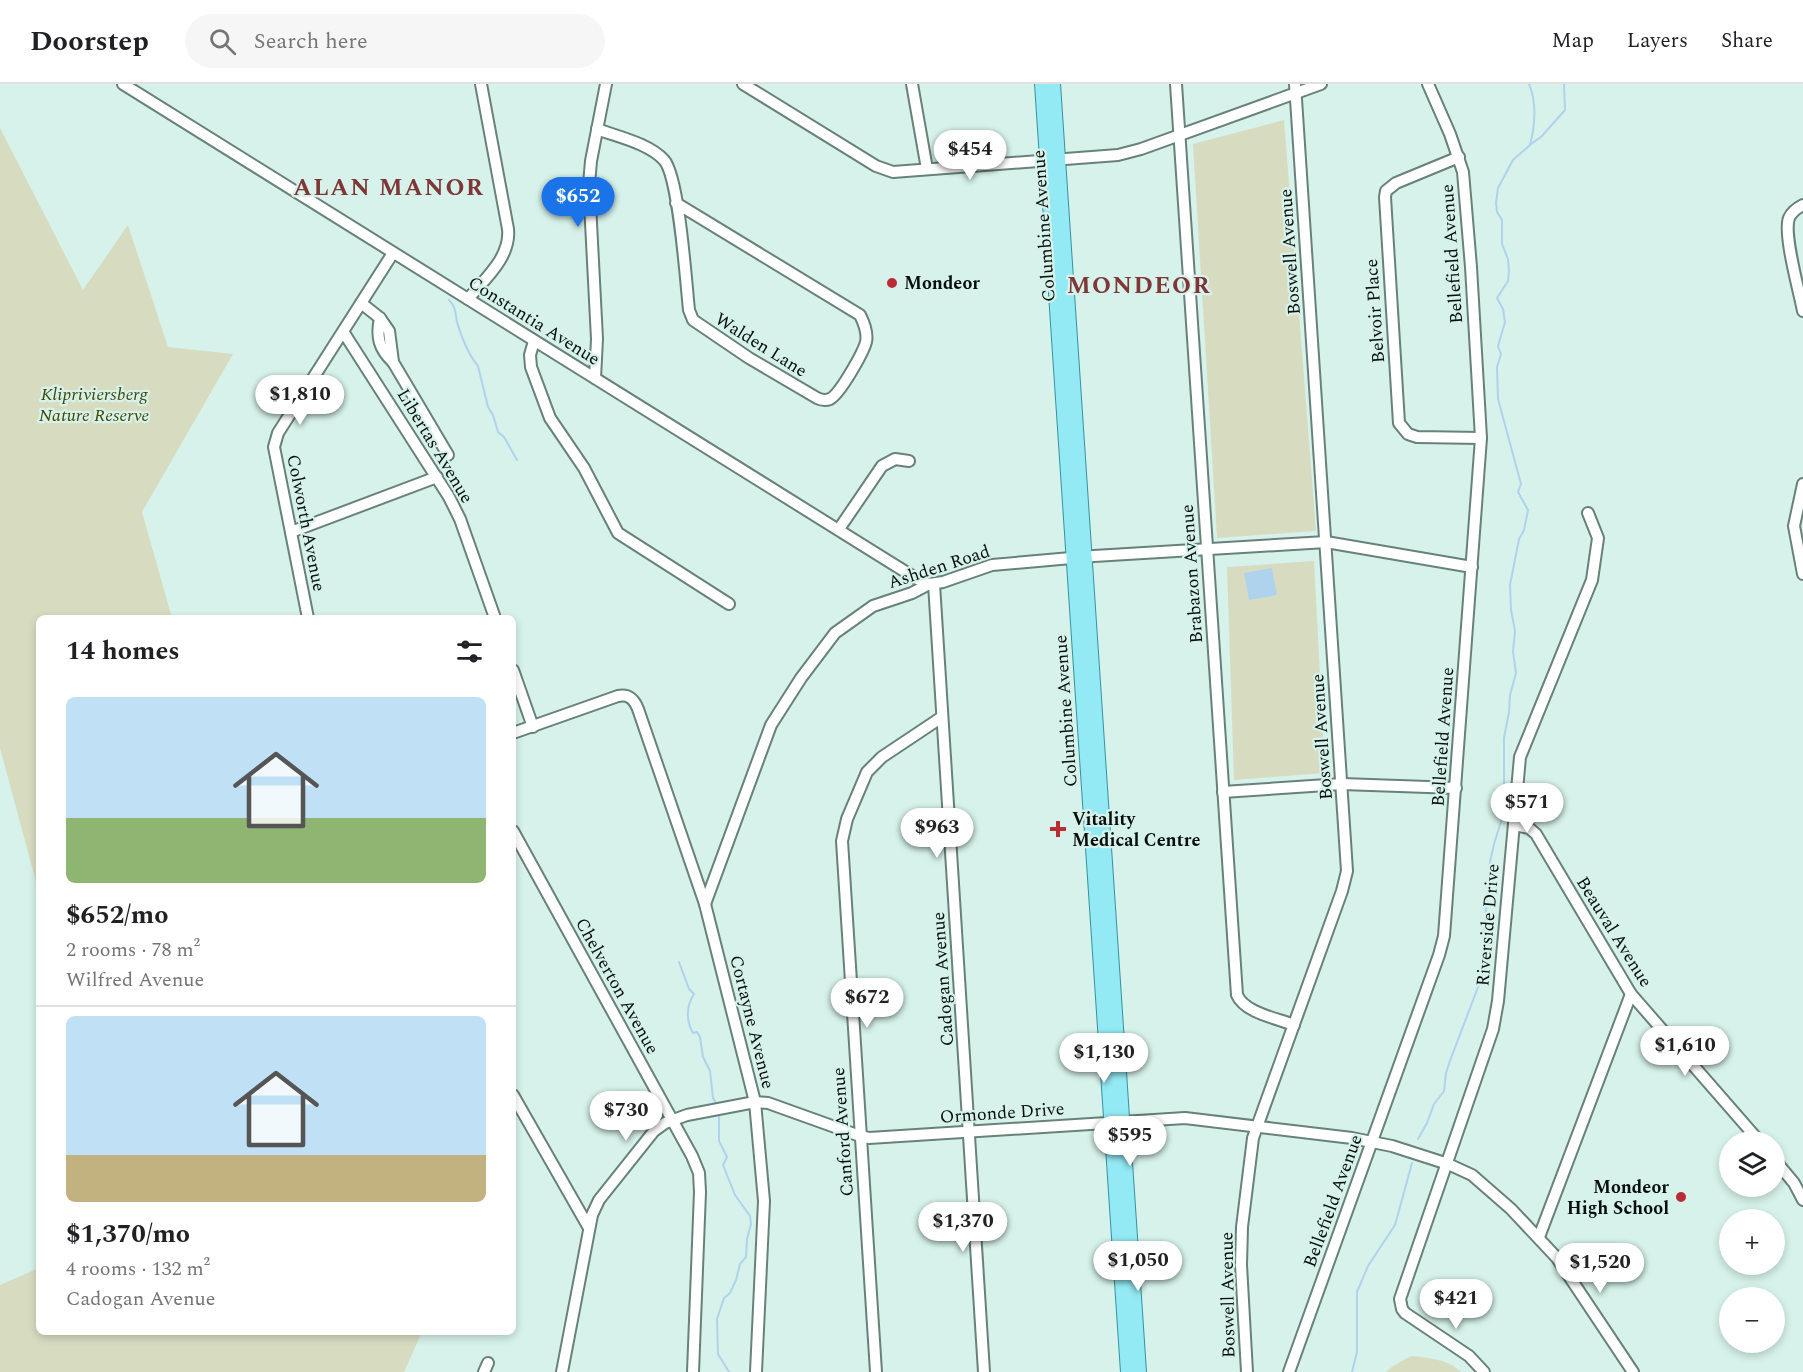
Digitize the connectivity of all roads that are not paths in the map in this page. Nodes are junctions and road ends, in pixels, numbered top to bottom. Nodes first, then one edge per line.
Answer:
1 (481, 84) edge
2 (606, 84) edge
3 (742, 84) edge
4 (912, 84) edge
5 (1042, 84) edge
6 (1053, 84) edge
7 (1176, 84) edge
8 (1321, 84) edge
9 (1428, 84) edge
10 (127, 85) edge
11 (1295, 88) edge
12 (597, 129) junction
13 (1179, 135) junction
14 (1459, 157) junction
15 (1053, 161) junction
16 (927, 170) junction
17 (676, 203) junction
18 (1803, 205) edge
19 (393, 253) junction
20 (468, 299) junction
21 (361, 303) junction
22 (1803, 310) edge
23 (344, 333) junction
24 (534, 342) junction
25 (595, 378) junction
26 (1481, 438) junction
27 (448, 455) dead end
28 (909, 461) dead end
29 (437, 477) junction
30 (1803, 484) edge
31 (1588, 513) dead end
32 (839, 529) junction
33 (291, 532) junction
34 (1326, 542) junction
35 (1206, 551) junction
36 (1079, 558) junction
37 (1472, 567) junction
38 (1803, 574) edge
39 (932, 584) junction
40 (729, 604) dead end
41 (307, 615) edge
42 (494, 615) edge
43 (516, 679) edge
44 (942, 717) junction
45 (533, 727) junction
46 (516, 733) edge
47 (1342, 784) junction
48 (1456, 788) junction
49 (1223, 792) junction
50 (1514, 825) junction
51 (516, 836) edge
52 (705, 904) junction
53 (1631, 994) junction
54 (1294, 1025) junction
55 (516, 1100) edge
56 (755, 1102) junction
57 (672, 1120) junction
58 (1117, 1122) junction
59 (1257, 1126) junction
60 (1750, 1131) edge
61 (970, 1132) junction
62 (860, 1136) junction
63 (1372, 1140) junction
64 (1448, 1164) junction
65 (1785, 1172) edge
66 (1803, 1200) edge
67 (589, 1228) junction
68 (1539, 1237) junction
69 (1127, 1274) junction
70 (562, 1372) edge
71 (693, 1372) edge
72 (756, 1372) edge
73 (876, 1372) edge
74 (984, 1372) edge
75 (1128, 1372) edge
76 (1139, 1372) edge
77 (1246, 1372) edge
78 (1289, 1372) edge
79 (1484, 1372) edge
80 (1633, 1372) edge

1 - 20 street
2 - 12 street
3 - 16 street
4 - 16 street
5 - 15 main road, Columbine Avenue
6 - 15 main road, Columbine Avenue
7 - 13 street, Brabazon Avenue
8 - 11 street
9 - 14 street, Bellefield Avenue
10 - 19 street, Constantia Avenue
11 - 13 street
11 - 34 street, Boswell Avenue
12 - 17 street, Walden Lane
12 - 25 street
13 - 15 street
13 - 35 street, Brabazon Avenue
14 - 26 street, Bellefield Avenue
14 - 26 street, Belvoir Place
15 - 16 street
15 - 36 main road, Columbine Avenue
17 - 17 street, Walden Lane
18 - 22 street
19 - 20 street, Constantia Avenue
19 - 21 street, Colworth Avenue
20 - 24 street, Constantia Avenue
21 - 23 street, Colworth Avenue
21 - 27 street
23 - 29 street, Libertas Avenue
23 - 33 street, Colworth Avenue
24 - 25 street, Constantia Avenue
24 - 40 street
25 - 32 street, Constantia Avenue
26 - 37 street, Bellefield Avenue
28 - 32 street
29 - 33 street
29 - 42 street, Libertas Avenue
30 - 38 street
31 - 50 street, Riverside Drive
32 - 39 street, Constantia Avenue
33 - 41 street, Colworth Avenue
34 - 35 street, Ashden Road
34 - 37 street, Ashden Road
34 - 47 street, Boswell Avenue
35 - 36 street, Ashden Road
35 - 49 street, Brabazon Avenue
36 - 39 street, Ashden Road
36 - 58 main road, Columbine Avenue
37 - 48 street, Bellefield Avenue
39 - 44 street, Cadogan Avenue
39 - 52 street, Ashden Road
43 - 45 street
44 - 61 street, Cadogan Avenue
44 - 62 street, Canford Avenue
45 - 46 street
45 - 52 street, Cortayne Avenue
47 - 48 street
47 - 49 street
47 - 54 street, Boswell Avenue
48 - 63 street, Bellefield Avenue
49 - 54 street, Brabazon Avenue
50 - 53 street, Beauval Avenue
50 - 64 street, Riverside Drive
51 - 57 street, Chelverton Avenue
52 - 56 street, Cortayne Avenue
53 - 60 street, Beauval Avenue
53 - 68 street
54 - 59 street, Boswell Avenue
55 - 67 street
56 - 57 street, Ormonde Drive
56 - 62 street, Ormonde Drive
56 - 72 street, Cortayne Avenue
57 - 67 street, Ormonde Drive
57 - 71 street, Chelverton Avenue
58 - 59 street, Ormonde Drive
58 - 61 street, Ormonde Drive
58 - 69 main road, Columbine Avenue
59 - 63 street, Ormonde Drive
59 - 77 street, Boswell Avenue
61 - 62 street, Ormonde Drive
61 - 74 street, Cadogan Avenue
62 - 73 street, Canford Avenue
63 - 64 street, Ormonde Drive
63 - 78 street, Bellefield Avenue
64 - 68 street, Ormonde Drive
64 - 79 street, Riverside Drive
65 - 66 street
67 - 70 street, Ormonde Drive
68 - 80 street, Ormonde Drive
69 - 75 main road, Columbine Avenue
69 - 76 main road, Columbine Avenue

